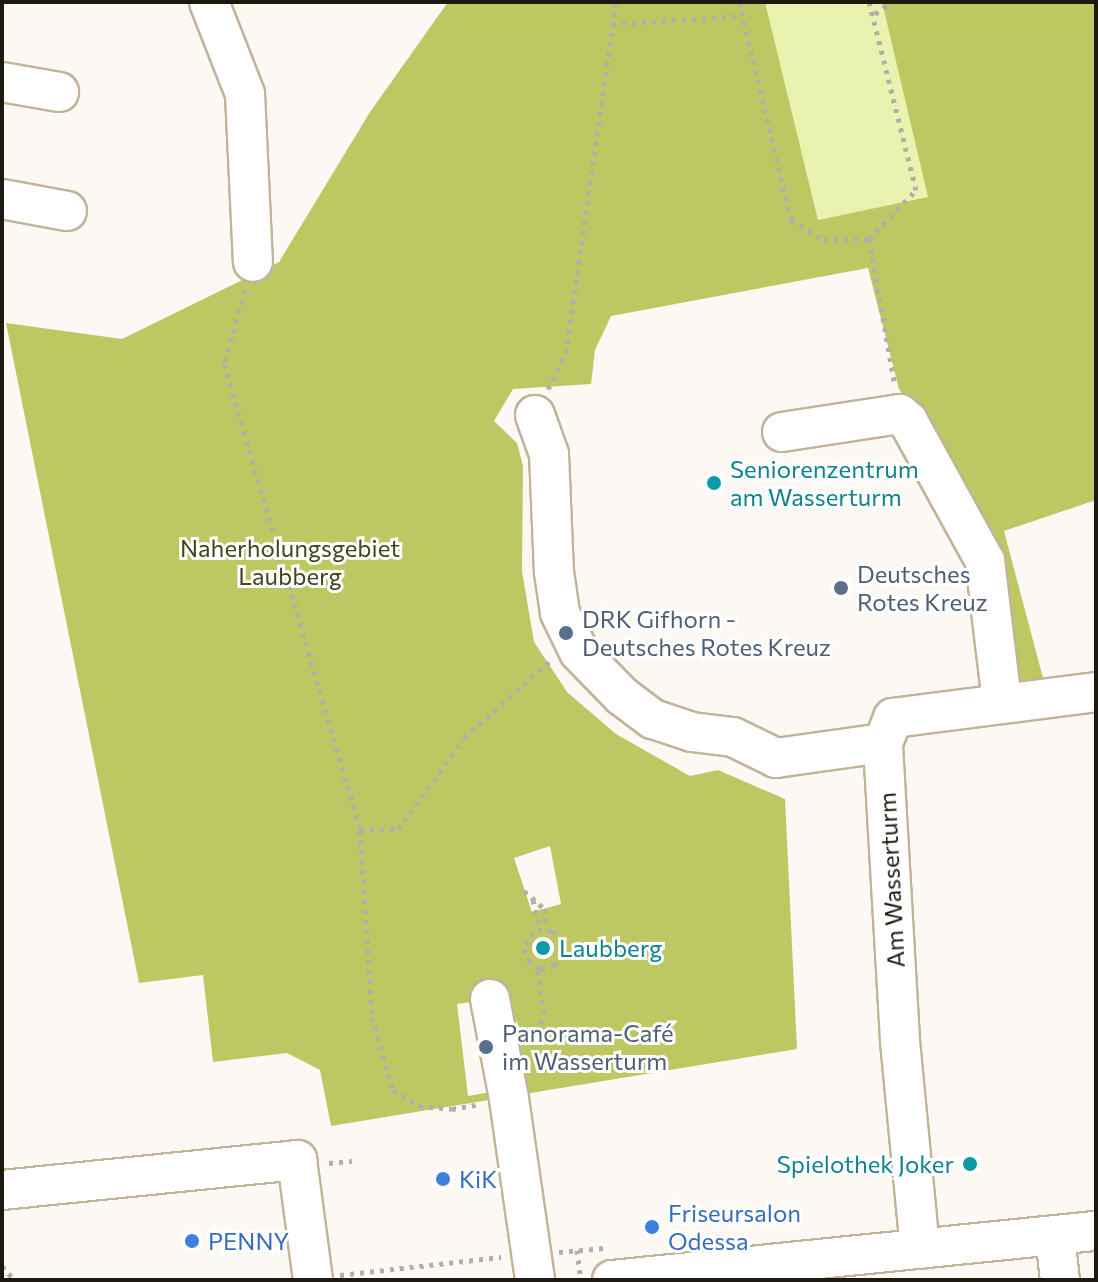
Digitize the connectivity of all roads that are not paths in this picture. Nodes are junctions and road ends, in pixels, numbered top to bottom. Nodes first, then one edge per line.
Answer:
1 (209, 2) edge
2 (2, 82) edge
3 (59, 92) dead end
4 (2, 199) edge
5 (67, 211) dead end
6 (253, 262) road end
7 (535, 415) road end
8 (782, 432) dead end
9 (1096, 692) edge
10 (1002, 702) junction
11 (883, 743) junction
12 (490, 999) dead end
13 (2, 1190) edge
14 (1096, 1231) edge
15 (1055, 1236) junction
16 (920, 1249) junction
17 (313, 1280) edge
18 (535, 1280) edge
19 (612, 1280) edge
20 (1060, 1280) edge

1 - 6 street
2 - 3 street
4 - 5 street
7 - 11 street
8 - 10 street
9 - 10 street
10 - 11 street
11 - 16 street, Am Wasserturm
12 - 18 street
13 - 17 street
14 - 15 street
15 - 16 street
15 - 20 street
16 - 19 street

